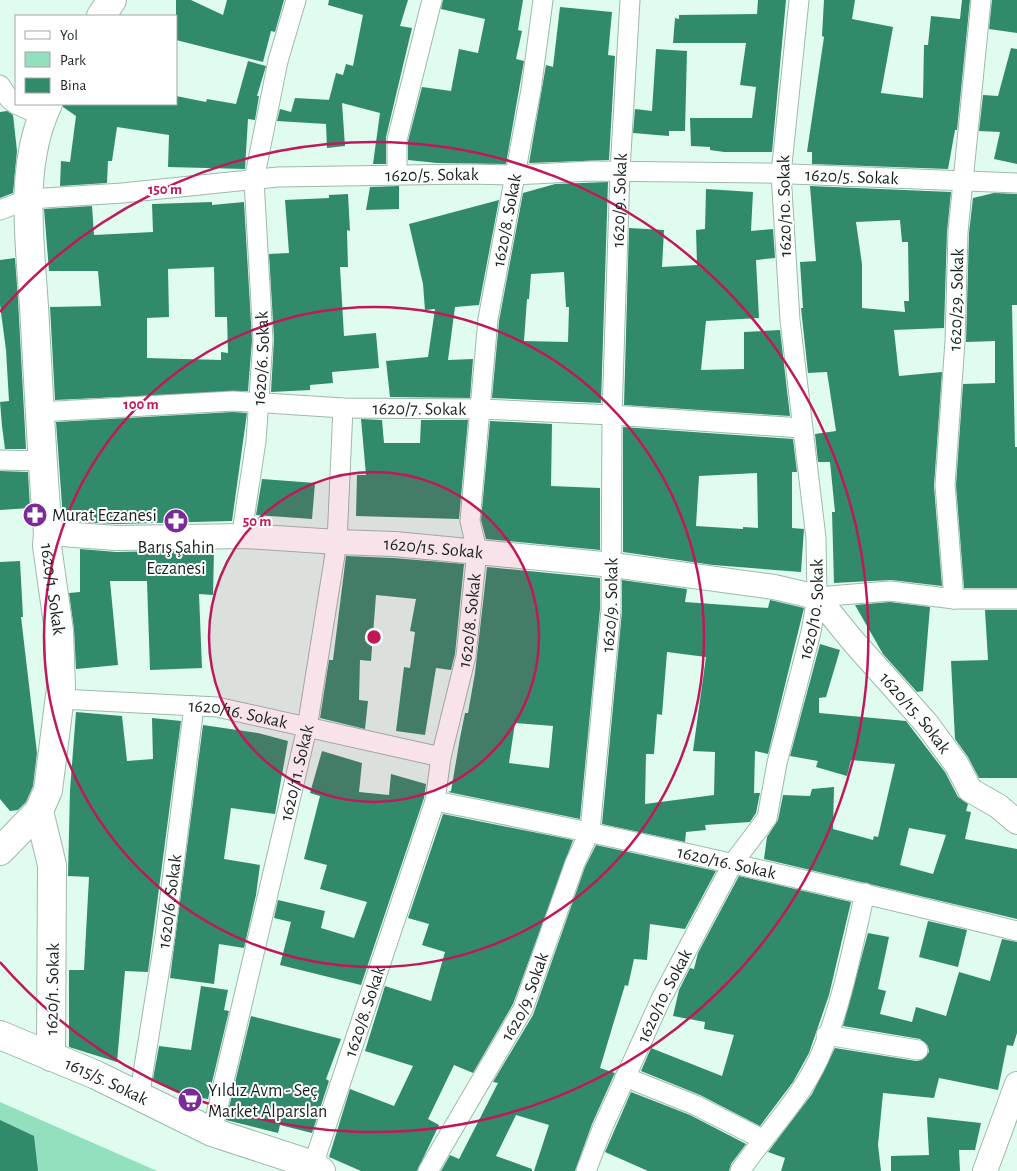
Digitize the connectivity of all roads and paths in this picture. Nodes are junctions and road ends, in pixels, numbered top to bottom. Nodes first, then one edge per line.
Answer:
1 (112, 0) edge
2 (296, 0) edge
3 (432, 0) edge
4 (543, 0) edge
5 (630, 0) edge
6 (799, 0) edge
7 (981, 0) edge
8 (102, 15) edge
9 (28, 105) edge
10 (45, 110) edge
11 (620, 171) junction
12 (781, 174) junction
13 (397, 175) junction
14 (514, 175) junction
15 (254, 180) junction
16 (962, 182) junction
17 (1017, 183) edge
18 (29, 199) junction
19 (0, 210) edge
20 (259, 403) junction
21 (343, 408) junction
22 (480, 409) junction
23 (39, 412) junction
24 (612, 415) junction
25 (801, 428) junction
26 (0, 460) edge
27 (42, 461) junction
28 (48, 533) junction
29 (245, 536) junction
30 (337, 542) junction
31 (477, 551) junction
32 (613, 565) junction
33 (817, 596) junction
34 (954, 599) junction
35 (1017, 599) edge
36 (60, 699) junction
37 (194, 706) junction
38 (307, 728) junction
39 (441, 757) junction
40 (435, 802) junction
41 (39, 811) junction
42 (1017, 822) edge
43 (590, 831) junction
44 (2, 841) edge
45 (733, 863) junction
46 (866, 893) junction
47 (1017, 931) edge
48 (0, 1035) edge
49 (826, 1035) junction
50 (918, 1050) dead end
51 (51, 1057) junction
52 (625, 1077) junction
53 (1017, 1084) edge
54 (140, 1098) junction
55 (212, 1132) junction
56 (762, 1139) junction
57 (317, 1168) edge
58 (428, 1171) edge
59 (586, 1171) edge
60 (740, 1171) edge
61 (985, 1171) edge

1 - 8 main road
2 - 15 street, 1620/6. Sokak
3 - 13 street
4 - 14 street, 1620/8. Sokak
5 - 11 street, 1620/9. Sokak
6 - 12 street, 1620/10. Sokak
7 - 16 street, 1620/29. Sokak
9 - 10 street, 1620/1. Sokak
10 - 18 main road, 1620/1. Sokak
11 - 12 street, 1620/5. Sokak
11 - 14 street, 1620/5. Sokak
11 - 24 street, 1620/9. Sokak
12 - 16 street, 1620/5. Sokak
12 - 25 street, 1620/10. Sokak
13 - 14 street, 1620/5. Sokak
13 - 15 street, 1620/5. Sokak
14 - 22 street, 1620/8. Sokak
15 - 18 street, 1620/5. Sokak
15 - 20 street, 1620/6. Sokak
16 - 17 street, 1620/5. Sokak
16 - 34 street, 1620/29. Sokak
18 - 19 street, 1620/5. Sokak
18 - 23 main road, 1620/1. Sokak
20 - 21 street, 1620/7. Sokak
20 - 23 street, 1620/7. Sokak
20 - 29 street, 1620/6. Sokak
21 - 22 street, 1620/7. Sokak
21 - 30 street, 1620/11. Sokak
22 - 24 street, 1620/7. Sokak
22 - 31 street, 1620/8. Sokak
23 - 27 main road, 1620/1. Sokak
24 - 25 street, 1620/7. Sokak
24 - 32 street, 1620/9. Sokak
25 - 33 street, 1620/10. Sokak
26 - 27 street
27 - 28 main road, 1620/1. Sokak
28 - 29 street, 1620/15. Sokak
28 - 36 main road, 1620/1. Sokak
29 - 30 street, 1620/15. Sokak
30 - 31 street, 1620/15. Sokak
30 - 38 street, 1620/11. Sokak
31 - 32 street, 1620/15. Sokak
31 - 39 street, 1620/8. Sokak
32 - 33 street, 1620/15. Sokak
32 - 43 street, 1620/9. Sokak
33 - 34 street, 1620/15. Sokak
33 - 42 street, 1620/15. Sokak
33 - 45 street, 1620/10. Sokak
34 - 35 street, 1620/15. Sokak
36 - 37 street, 1620/16. Sokak
36 - 41 main road, 1620/1. Sokak
37 - 38 street, 1620/16. Sokak
37 - 54 street, 1620/6. Sokak
38 - 39 street, 1620/16. Sokak
38 - 55 street, 1620/11. Sokak
39 - 40 street, 1620/8. Sokak
40 - 43 street, 1620/16. Sokak
40 - 57 street, 1620/8. Sokak
41 - 44 main road
41 - 51 main road, 1620/1. Sokak
43 - 45 street, 1620/16. Sokak
43 - 58 street, 1620/9. Sokak
45 - 46 street, 1620/16. Sokak
45 - 52 street, 1620/10. Sokak
46 - 47 street, 1620/16. Sokak
46 - 49 street
48 - 51 main road, 1615/5. Sokak
49 - 50 street
49 - 56 street
51 - 54 main road, 1615/5. Sokak
52 - 56 street
52 - 59 street, 1620/10. Sokak
53 - 61 street
54 - 55 main road, 1615/5. Sokak
55 - 57 main road, 1615/5. Sokak
56 - 60 street

